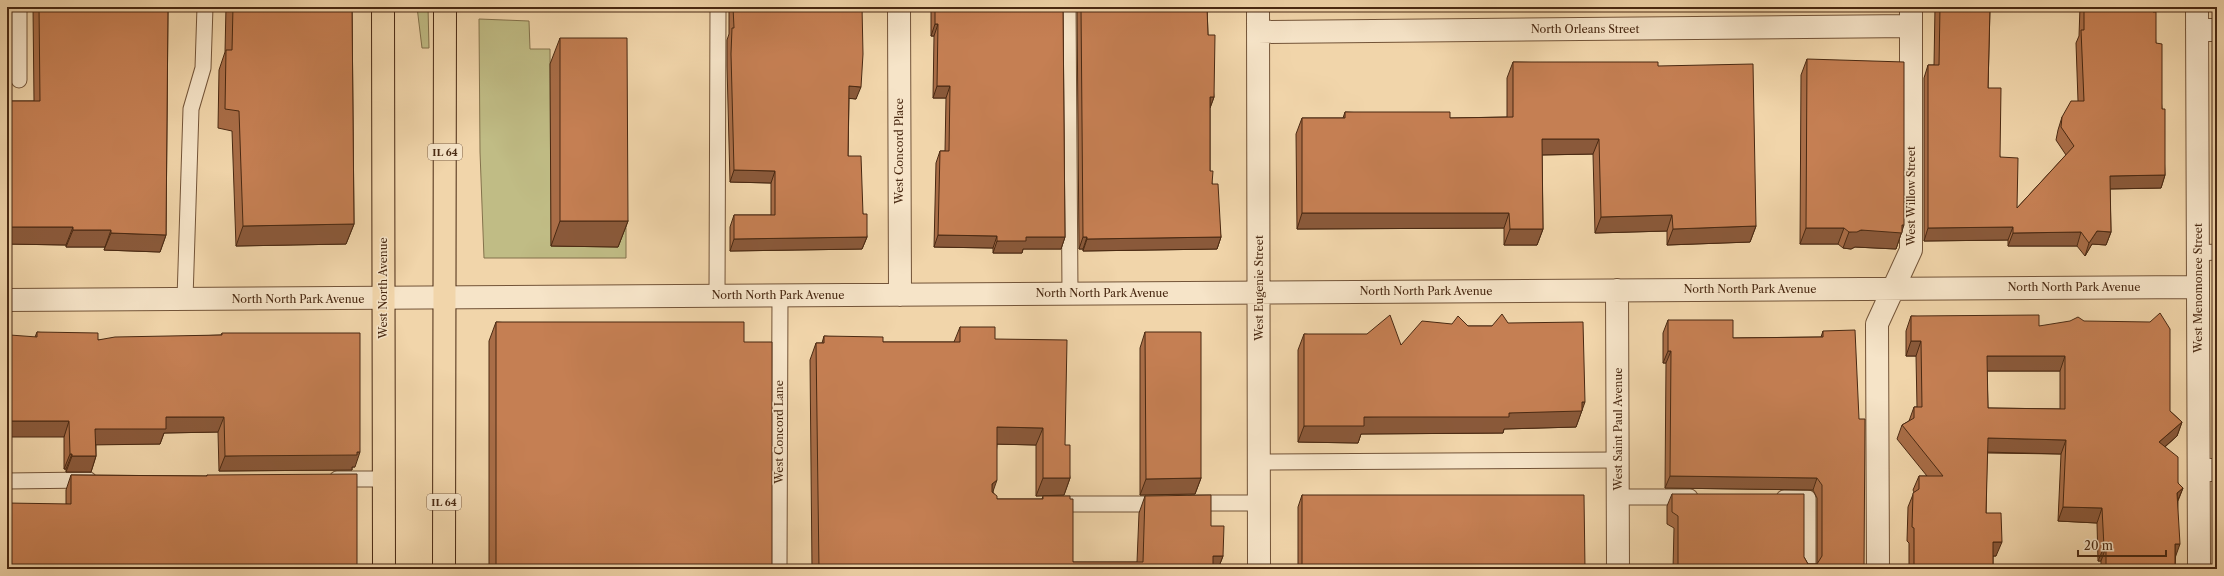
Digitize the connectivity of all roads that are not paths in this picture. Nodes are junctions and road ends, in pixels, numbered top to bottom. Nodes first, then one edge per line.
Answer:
1 (19, 7) edge
2 (205, 7) edge
3 (383, 7) edge
4 (445, 7) edge
5 (718, 7) edge
6 (899, 7) edge
7 (1068, 7) edge
8 (1258, 7) edge
9 (2196, 7) edge
10 (1911, 17) edge
11 (2207, 30) edge
12 (1258, 32) junction
13 (19, 80) dead end
14 (2207, 252) edge
15 (2198, 286) junction
16 (1894, 288) junction
17 (1617, 290) junction
18 (1259, 292) junction
19 (900, 294) junction
20 (1070, 294) junction
21 (780, 295) junction
22 (717, 296) junction
23 (383, 298) junction
24 (445, 298) junction
25 (185, 299) junction
26 (7, 300) edge
27 (1618, 460) junction
28 (1259, 462) junction
29 (2208, 470) edge
30 (321, 479) edge
31 (384, 479) junction
32 (101, 480) edge
33 (7, 481) edge
34 (1618, 497) junction
35 (1704, 497) edge
36 (1768, 498) edge
37 (1259, 503) junction
38 (1041, 505) edge
39 (384, 569) edge
40 (444, 569) edge
41 (779, 569) edge
42 (1259, 569) edge
43 (1618, 569) edge
44 (1808, 569) edge
45 (1878, 569) edge
46 (2199, 569) edge

1 - 13 lane
2 - 25 lane
3 - 23 main road, West North Avenue
4 - 24 main road, IL 64
5 - 22 lane
6 - 19 street, West Concord Place
7 - 20 lane
8 - 12 street, West Eugenie Street
9 - 11 street, West Menomonee Street
10 - 12 street, North Orleans Street
10 - 16 street, West Willow Street
11 - 14 street, West Menomonee Street
12 - 18 street, West Eugenie Street
14 - 15 street, West Menomonee Street
15 - 16 street, North North Park Avenue
15 - 29 street, West Menomonee Street
16 - 17 street, North North Park Avenue
16 - 45 street, West Willow Street
17 - 18 street, North North Park Avenue
17 - 27 street, West Saint Paul Avenue
18 - 20 street, North North Park Avenue
18 - 28 street, West Eugenie Street
19 - 20 street, North North Park Avenue
19 - 21 street, North North Park Avenue
21 - 22 street, North North Park Avenue
21 - 41 lane, West Concord Lane
22 - 24 street, North North Park Avenue
23 - 24 street, North North Park Avenue
23 - 25 street, North North Park Avenue
23 - 31 main road, West North Avenue
24 - 40 main road, IL 64
25 - 26 street, North North Park Avenue
27 - 28 lane
27 - 34 street, West Saint Paul Avenue
28 - 37 street, West Eugenie Street
29 - 46 street, West Menomonee Street
30 - 31 lane
31 - 39 main road, West North Avenue
32 - 33 lane
34 - 35 lane
34 - 43 street, West Saint Paul Avenue
36 - 44 lane
37 - 38 lane
37 - 42 street, West Eugenie Street

